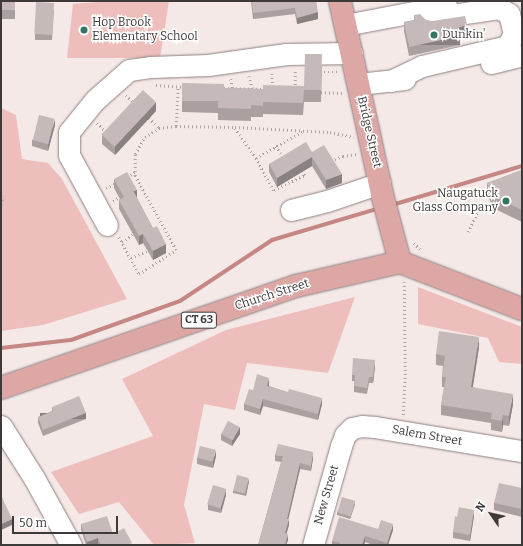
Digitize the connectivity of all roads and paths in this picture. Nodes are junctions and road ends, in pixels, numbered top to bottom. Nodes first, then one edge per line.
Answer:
1 (340, 1) edge
2 (472, 1) edge
3 (516, 13) edge
4 (384, 18) junction
5 (345, 25) junction
6 (295, 54) junction
7 (522, 55) edge
8 (244, 60) junction
9 (176, 66) junction
10 (143, 68) junction
11 (321, 71) edge
12 (350, 75) junction
13 (391, 81) junction
14 (178, 87) junction
15 (186, 87) edge
16 (217, 88) edge
17 (253, 88) junction
18 (280, 89) edge
19 (291, 90) edge
20 (321, 92) edge
21 (253, 94) edge
22 (149, 118) edge
23 (176, 126) junction
24 (235, 127) junction
25 (159, 128) junction
26 (303, 130) junction
27 (359, 138) dead end
28 (276, 146) junction
29 (361, 154) dead end
30 (256, 158) junction
31 (287, 162) edge
32 (330, 162) edge
33 (135, 172) junction
34 (303, 172) edge
35 (123, 178) edge
36 (118, 182) edge
37 (381, 188) junction
38 (1, 196) edge
39 (91, 196) junction
40 (476, 203) dead end
41 (1, 205) edge
42 (291, 210) dead end
43 (107, 225) joint
44 (468, 232) dead end
45 (133, 234) edge
46 (122, 242) junction
47 (147, 251) edge
48 (131, 258) junction
49 (402, 272) junction
50 (522, 309) edge
51 (1, 388) edge
52 (1, 426) edge
53 (402, 432) junction
54 (341, 446) joint
55 (522, 451) edge
56 (71, 545) edge
57 (313, 545) edge

1 - 5 main road, Bridge Street
2 - 4 street
3 - 4 street
3 - 13 street
4 - 5 street
5 - 12 main road, Bridge Street
6 - 8 street
6 - 12 street
6 - 19 path
7 - 13 street
8 - 9 street
8 - 17 path
9 - 10 street
9 - 14 path
10 - 14 path
10 - 39 street
11 - 12 path
12 - 13 street
12 - 20 path
12 - 37 main road, Bridge Street
14 - 15 path
14 - 23 path
16 - 17 path
17 - 18 path
17 - 21 path
22 - 25 path
23 - 24 path
23 - 25 path
24 - 26 path
24 - 30 path
25 - 33 path
26 - 27 path
26 - 28 path
28 - 30 path
28 - 31 path
29 - 32 path
30 - 34 path
33 - 35 path
33 - 48 path
36 - 39 path
37 - 42 street
37 - 49 main road, Bridge Street
38 - 41 path
39 - 43 street
40 - 44 path
43 - 46 path
45 - 46 path
46 - 48 path
47 - 48 path
49 - 50 main road
49 - 51 main road, Church Street / CT 63
49 - 53 path
52 - 56 street
53 - 54 street, Salem Street
53 - 55 street, Salem Street
54 - 57 street, New Street

